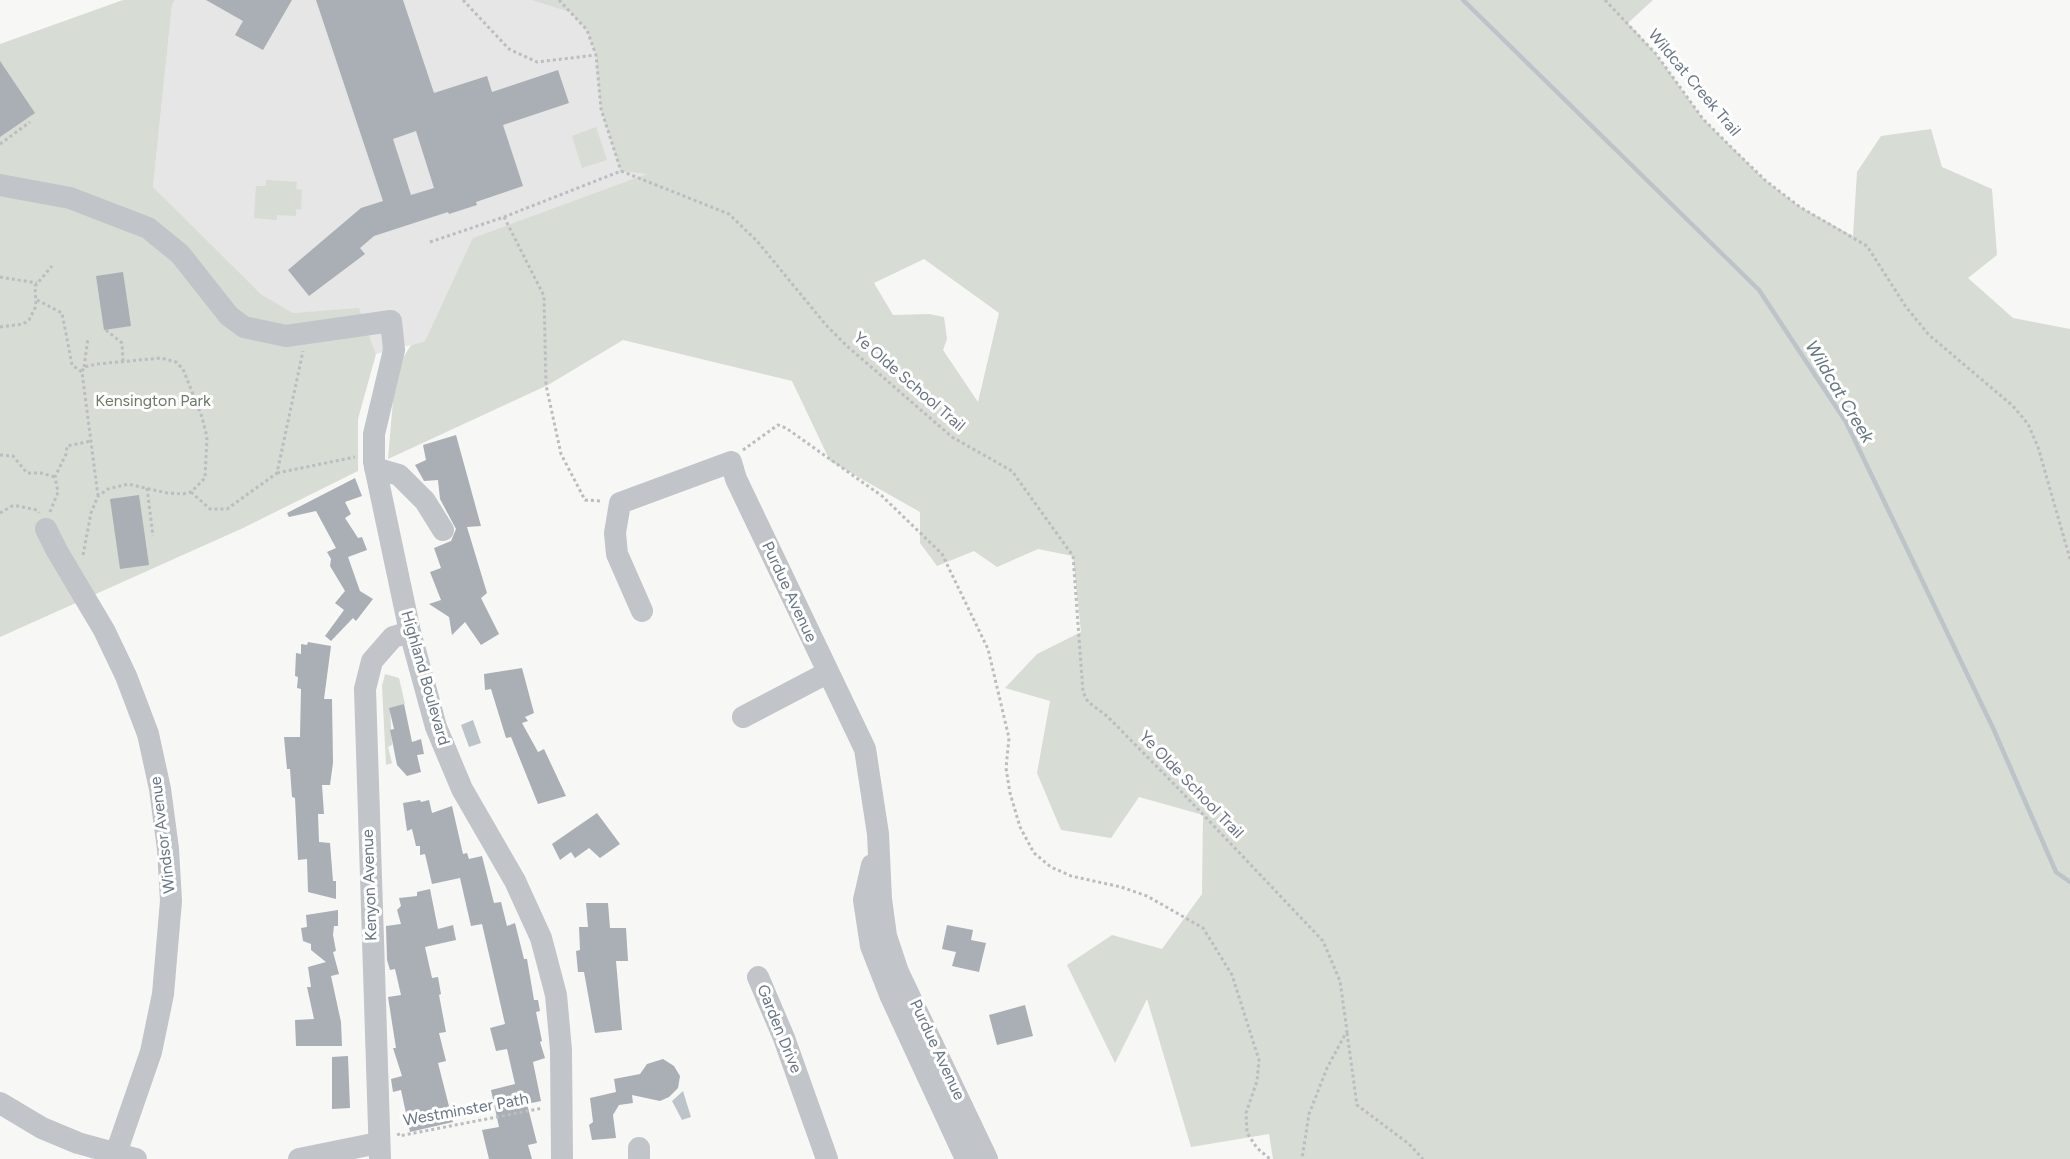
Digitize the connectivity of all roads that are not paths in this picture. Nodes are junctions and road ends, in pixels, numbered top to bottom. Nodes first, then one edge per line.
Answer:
1 (10, 187) edge
2 (375, 461) junction
3 (46, 529) road end
4 (442, 530) dead end
5 (642, 611) dead end
6 (410, 632) junction
7 (827, 674) junction
8 (743, 717) dead end
9 (878, 834) junction
10 (0, 1103) edge
11 (379, 1144) edge
12 (122, 1158) edge
13 (298, 1159) edge
14 (562, 1159) edge
15 (814, 1159) edge
16 (827, 1159) edge
17 (966, 1159) edge
18 (987, 1159) edge

1 - 2 street, Highland Boulevard
2 - 4 street
2 - 6 street, Highland Boulevard
3 - 12 street, Windsor Avenue
5 - 7 street, Purdue Avenue
6 - 11 street, Kenyon Avenue
6 - 14 street, Highland Boulevard
7 - 8 street
7 - 9 street, Purdue Avenue
9 - 17 street, Purdue Avenue
9 - 18 street, Purdue Avenue
10 - 12 street
11 - 13 street
15 - 16 street, Garden Drive

